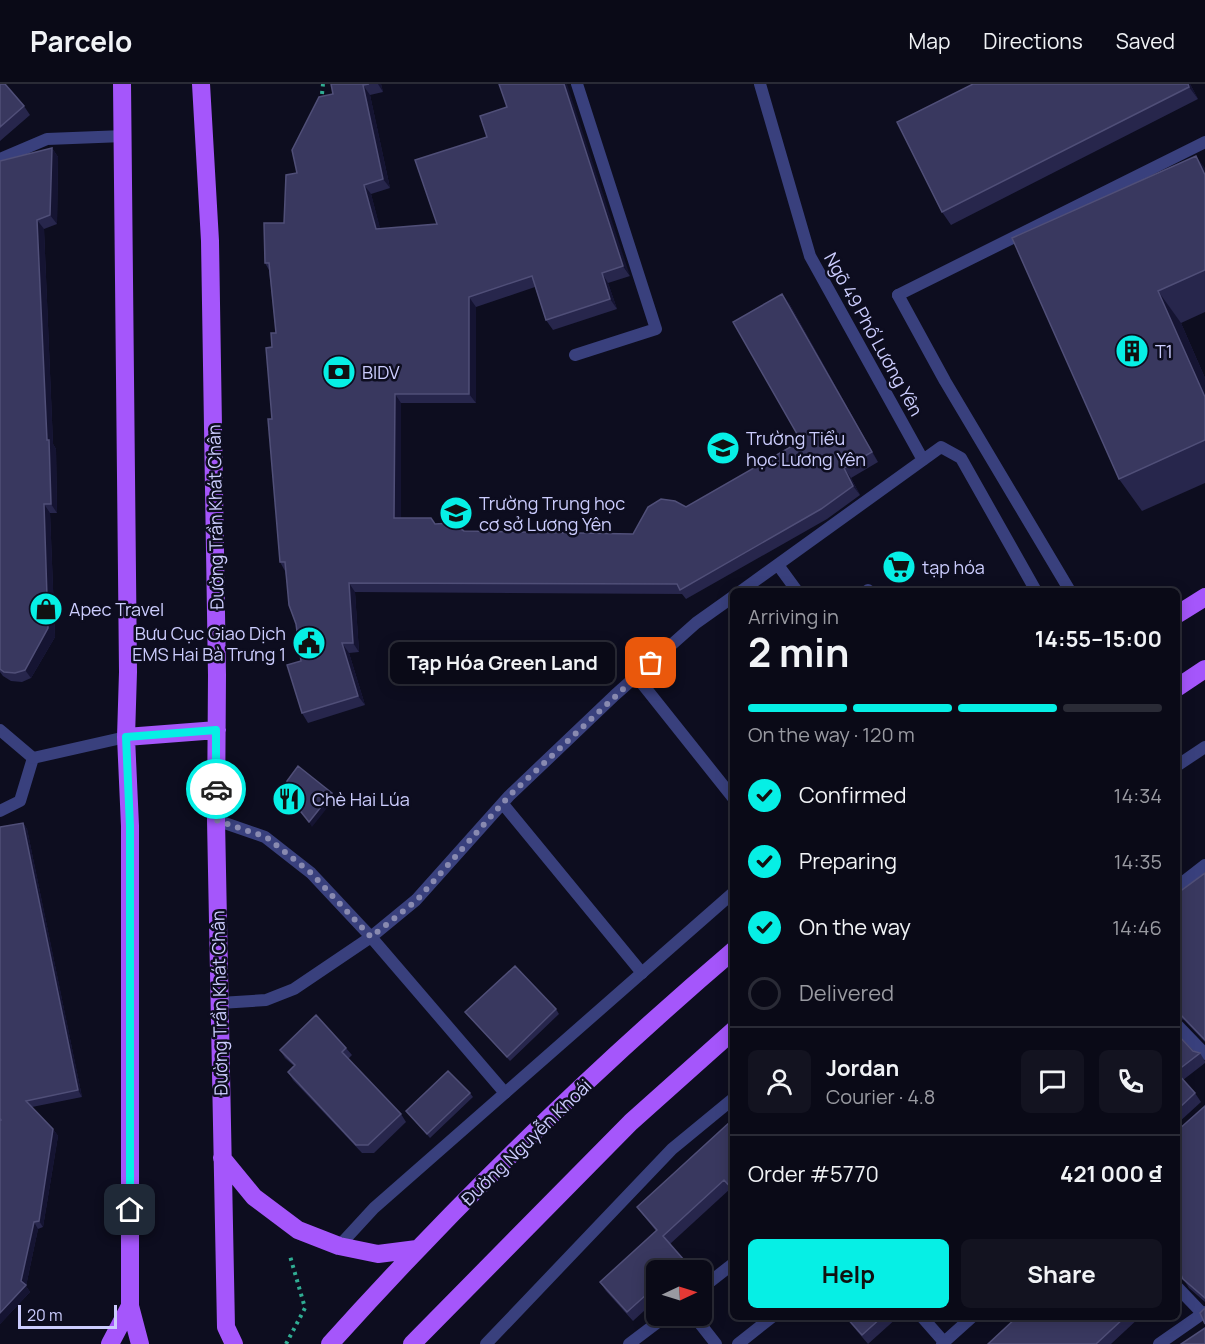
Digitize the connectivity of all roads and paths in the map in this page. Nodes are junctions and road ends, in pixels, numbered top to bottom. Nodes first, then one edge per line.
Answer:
1 (122, 84) edge
2 (201, 84) edge
3 (323, 84) edge
4 (577, 84) edge
5 (760, 84) edge
6 (322, 94) edge
7 (123, 136) junction
8 (1205, 142) edge
9 (0, 159) edge
10 (575, 355) dead end
11 (923, 460) junction
12 (778, 566) junction
13 (745, 588) edge
14 (795, 588) edge
15 (1034, 588) edge
16 (1068, 588) edge
17 (1205, 597) edge
18 (730, 600) edge
19 (1180, 613) edge
20 (1205, 669) edge
21 (636, 676) junction
22 (1180, 686) edge
23 (0, 730) edge
24 (216, 730) junction
25 (126, 737) junction
26 (1205, 747) edge
27 (33, 758) junction
28 (1180, 764) edge
29 (730, 794) edge
30 (503, 804) junction
31 (0, 811) edge
32 (216, 820) junction
33 (1205, 865) edge
34 (1180, 884) edge
35 (730, 896) edge
36 (371, 937) junction
37 (730, 953) edge
38 (642, 973) junction
39 (219, 1003) junction
40 (1180, 1028) edge
41 (730, 1034) edge
42 (1205, 1054) edge
43 (505, 1093) junction
44 (730, 1101) edge
45 (222, 1158) junction
46 (339, 1246) junction
47 (288, 1249) dead end
48 (417, 1249) junction
49 (730, 1266) edge
50 (712, 1280) edge
51 (1180, 1290) edge
52 (130, 1306) junction
53 (1204, 1313) edge
54 (768, 1320) edge
55 (924, 1320) edge
56 (969, 1320) edge
57 (653, 1326) edge
58 (702, 1326) edge
59 (943, 1343) edge
60 (111, 1344) edge
61 (140, 1344) edge
62 (234, 1344) edge
63 (286, 1344) edge
64 (330, 1344) edge
65 (412, 1344) edge
66 (486, 1344) edge
67 (629, 1344) edge
68 (716, 1344) edge
69 (738, 1344) edge
70 (1159, 1344) edge

1 - 7 main road
2 - 24 main road, Đường Trần Khát Chân
3 - 6 path
4 - 10 street
5 - 11 street, Ngõ 49 Phố Lương Yên
7 - 9 street
7 - 25 main road
8 - 16 street
11 - 12 street
11 - 15 street
12 - 13 street
12 - 14 street
17 - 19 main road
18 - 21 street
20 - 22 main road
21 - 29 street
21 - 30 street
23 - 27 street
24 - 25 main road
24 - 32 main road, Đường Trần Khát Chân
25 - 27 street
25 - 52 main road
26 - 28 street
27 - 31 street
30 - 36 street
30 - 38 street
32 - 36 street
32 - 39 main road, Đường Trần Khát Chân
33 - 34 street
35 - 38 street
36 - 39 street
36 - 43 street
37 - 48 main road, Đường Nguyễn Khoái
38 - 43 street
39 - 45 main road, Đường Trần Khát Chân
40 - 42 street
41 - 65 main road
43 - 46 street
44 - 66 street
45 - 46 main road
45 - 62 main road, Đường Trần Khát Chân
46 - 48 main road
47 - 63 path
48 - 64 main road, Đường Nguyễn Khoái
49 - 50 street
51 - 53 street
52 - 60 main road
52 - 61 main road
53 - 70 street
54 - 69 street
55 - 59 street
56 - 59 street
57 - 67 street
58 - 68 street

